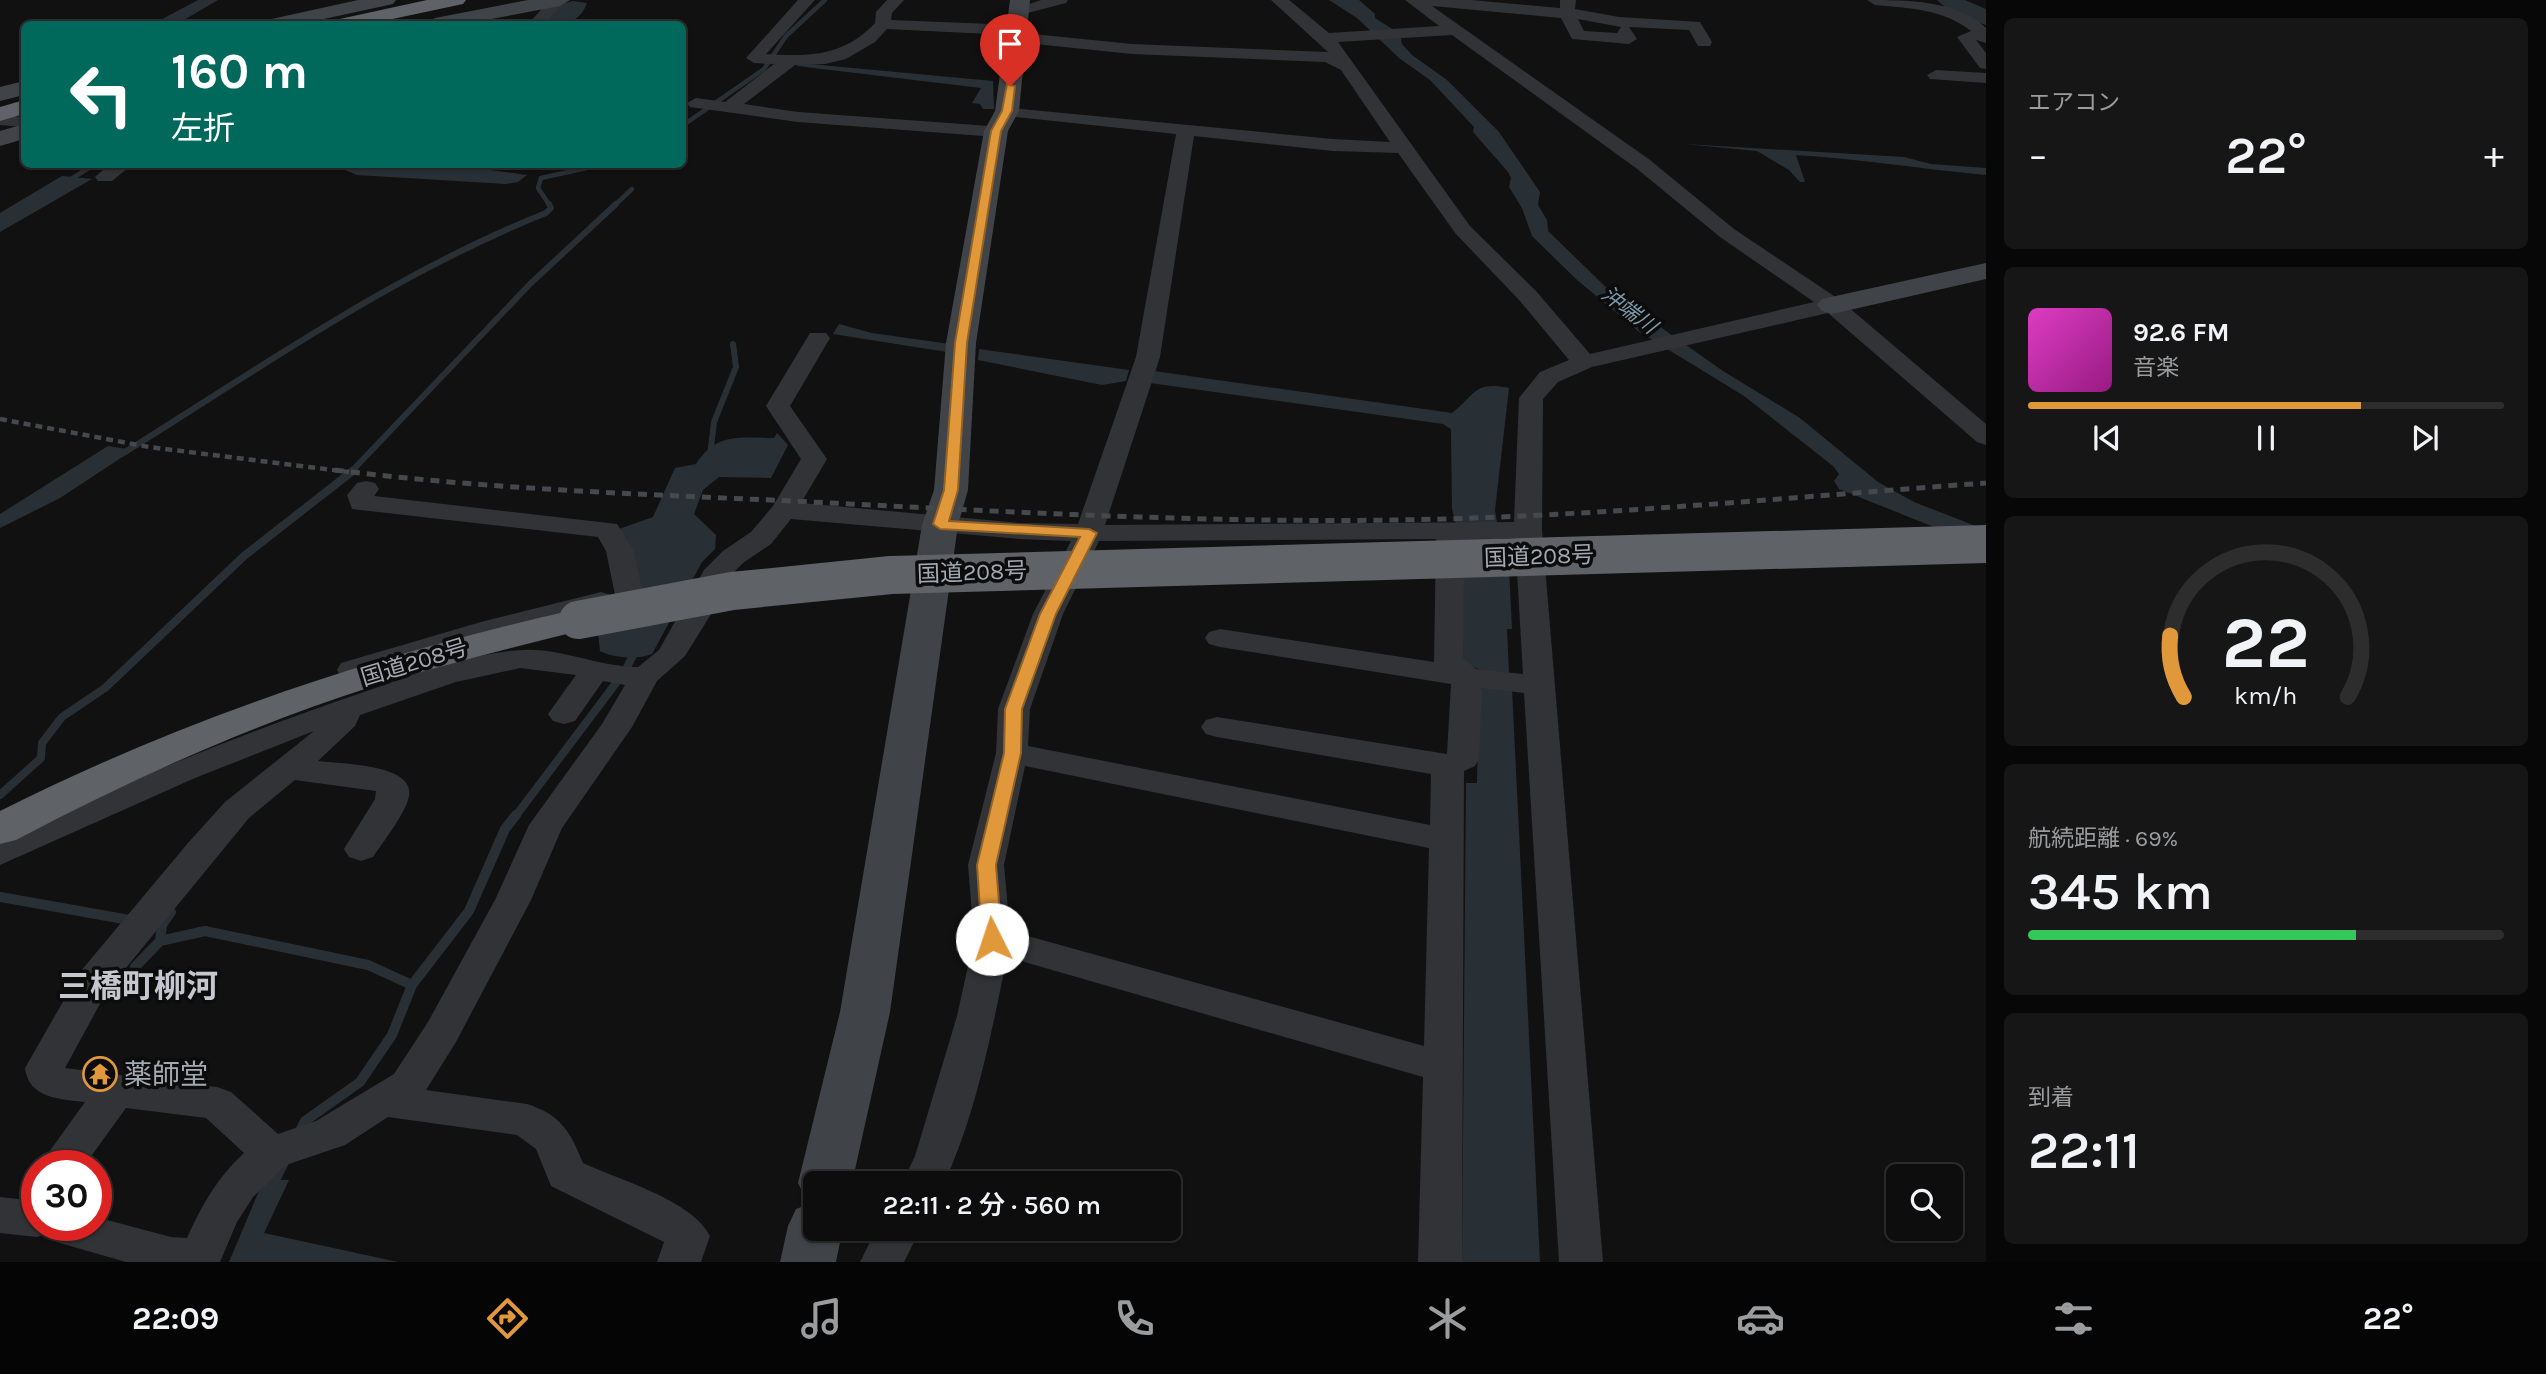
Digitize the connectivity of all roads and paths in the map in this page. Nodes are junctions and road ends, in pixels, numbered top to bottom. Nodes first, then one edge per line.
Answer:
1 (386, 0) edge
2 (444, 0) edge
3 (456, 0) edge
4 (559, 0) edge
5 (807, 0) edge
6 (896, 0) edge
7 (1060, 0) edge
8 (1279, 0) edge
9 (1413, 0) edge
10 (1428, 0) edge
11 (1875, 0) edge
12 (1567, 7) edge
13 (1018, 19) edge
14 (288, 21) edge
15 (345, 21) edge
16 (356, 21) edge
17 (450, 21) edge
18 (539, 21) edge
19 (1618, 22) junction
20 (883, 23) junction
21 (1121, 31) dead end
22 (1450, 31) junction
23 (1985, 35) edge
24 (1333, 38) junction
25 (1156, 42) junction
26 (1194, 42) junction
27 (1704, 42) dead end
28 (786, 60) junction
29 (1986, 64) edge
30 (1227, 65) dead end
31 (1350, 68) junction
32 (1936, 75) dead end
33 (1986, 78) edge
34 (21, 89) edge
35 (0, 94) edge
36 (1551, 97) junction
37 (700, 103) dead end
38 (21, 106) edge
39 (726, 107) junction
40 (0, 112) edge
41 (0, 120) edge
42 (1001, 121) junction
43 (21, 122) edge
44 (1186, 129) junction
45 (21, 132) edge
46 (0, 139) edge
47 (1405, 148) junction
48 (118, 168) edge
49 (105, 177) dead end
50 (1986, 271) edge
51 (1826, 306) junction
52 (818, 338) dead end
53 (1584, 362) junction
54 (1986, 437) edge
55 (366, 489) dead end
56 (785, 509) junction
57 (940, 524) junction
58 (1450, 531) junction
59 (1518, 531) junction
60 (1089, 533) junction
61 (1986, 544) edge
62 (706, 578) junction
63 (606, 605) junction
64 (1220, 638) dead end
65 (457, 656) junction
66 (583, 668) junction
67 (645, 676) junction
68 (1467, 677) junction
69 (1539, 685) junction
70 (345, 709) junction
71 (564, 714) dead end
72 (1217, 727) dead end
73 (1012, 753) junction
74 (1448, 766) junction
75 (288, 768) junction
76 (6, 816) edge
77 (1447, 840) junction
78 (362, 849) dead end
79 (0, 853) edge
80 (992, 939) junction
81 (1443, 1068) junction
82 (117, 1090) junction
83 (379, 1100) junction
84 (72, 1150) edge
85 (271, 1153) junction
86 (828, 1171) edge
87 (929, 1171) edge
88 (112, 1239) edge
89 (813, 1241) edge
90 (893, 1241) edge
91 (198, 1260) edge
92 (679, 1262) edge
93 (808, 1262) edge
94 (882, 1262) edge
95 (1440, 1262) edge
96 (1581, 1262) edge

1 - 14 street
2 - 15 highway
3 - 16 highway
4 - 17 street
4 - 18 street
5 - 28 street
6 - 20 street
7 - 13 street
8 - 24 street
9 - 22 street
10 - 12 street
10 - 36 street
11 - 23 street
12 - 19 street
12 - 19 street
13 - 20 street
13 - 25 street
13 - 42 street
19 - 27 street
20 - 28 street
21 - 25 street
22 - 24 street
22 - 36 street
23 - 29 street
24 - 31 street
25 - 26 street
26 - 30 street
26 - 31 street
28 - 39 street
31 - 47 street
32 - 33 street
34 - 35 street
36 - 51 street
37 - 39 street
38 - 40 highway
39 - 42 street
41 - 43 street
42 - 44 street
42 - 57 street
44 - 47 street
44 - 60 street
45 - 46 street
47 - 53 street
48 - 49 street
50 - 51 street
51 - 53 street
51 - 54 street
52 - 56 street
53 - 59 street
55 - 63 street
56 - 57 street
56 - 62 street
57 - 60 street
57 - 86 street
58 - 59 street
58 - 60 street
58 - 68 street
59 - 69 street
60 - 73 street
61 - 63 highway, 国道208号, bridge
62 - 63 street
62 - 67 street
63 - 65 highway, 国道208号
64 - 68 street
65 - 66 street
65 - 70 street
65 - 76 highway, 国道208号
66 - 67 street
66 - 71 street
67 - 83 street
68 - 69 street
68 - 74 street
69 - 96 street
70 - 75 street
70 - 79 street
72 - 74 street
73 - 77 street
73 - 80 street
74 - 77 street
75 - 78 street
75 - 82 street
77 - 81 street
80 - 81 street
80 - 87 street
81 - 95 street
82 - 84 street
82 - 85 street
83 - 85 street
83 - 92 street
85 - 91 street
88 - 91 street
89 - 93 street
90 - 94 street

